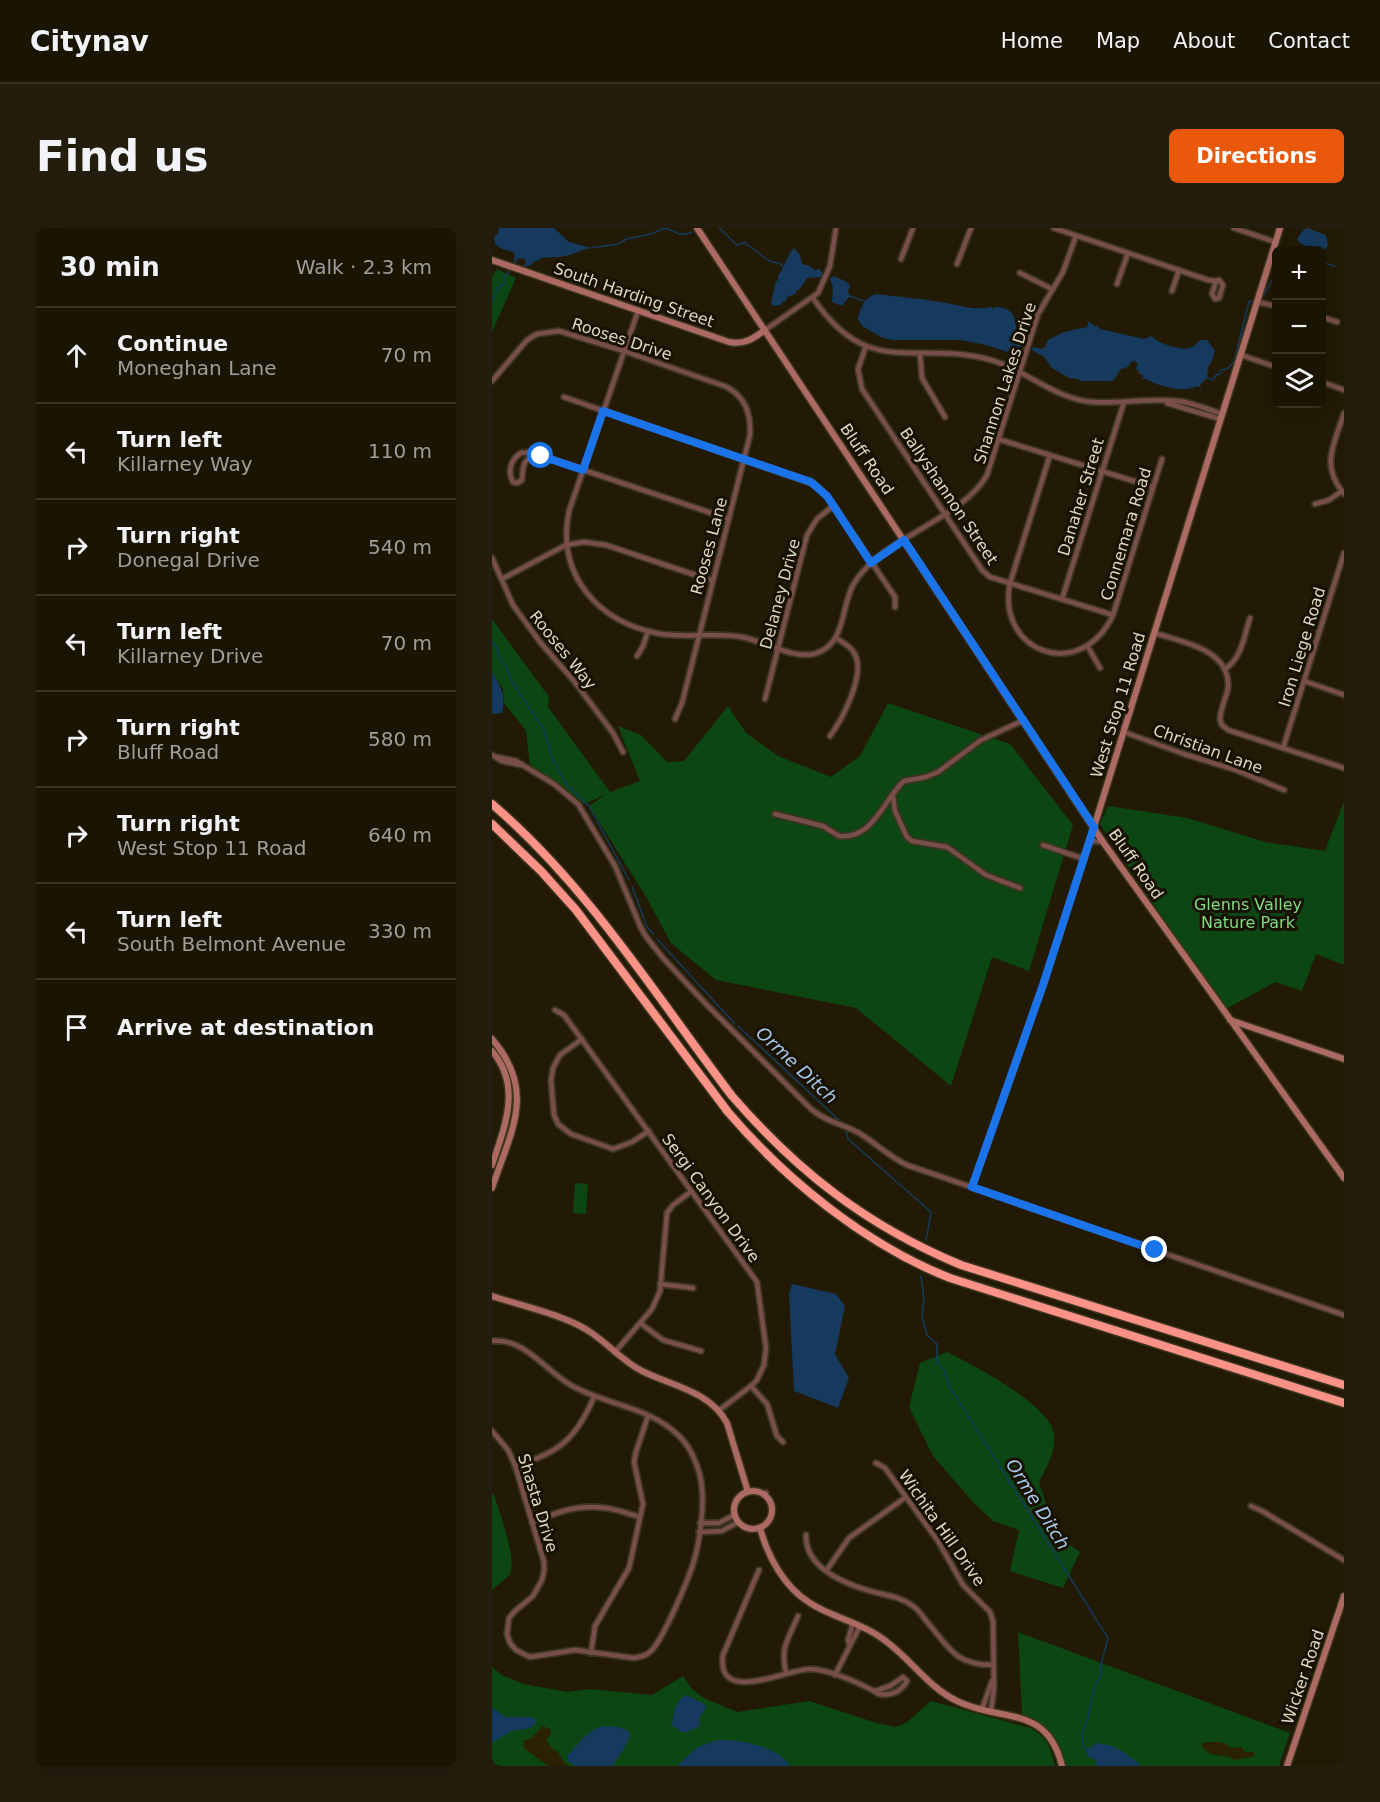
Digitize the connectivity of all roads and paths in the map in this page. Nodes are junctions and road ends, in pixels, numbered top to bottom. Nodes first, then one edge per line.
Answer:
1 (697, 228) edge
2 (836, 228) edge
3 (913, 228) edge
4 (971, 228) edge
5 (1054, 228) edge
6 (1234, 228) edge
7 (1280, 228) edge
8 (1076, 236) junction
9 (1275, 242) junction
10 (1128, 253) junction
11 (901, 259) dead end
12 (492, 260) edge
13 (957, 264) dead end
14 (1179, 270) junction
15 (1020, 273) dead end
16 (1216, 281) dead end
17 (1117, 284) dead end
18 (1052, 289) junction
19 (1172, 291) dead end
20 (813, 298) junction
21 (1257, 302) junction
22 (1272, 305) edge
23 (638, 311) junction
24 (1326, 318) edge
25 (1337, 322) dead end
26 (765, 330) junction
27 (866, 346) junction
28 (624, 351) junction
29 (921, 354) junction
30 (1241, 355) junction
31 (1272, 366) edge
32 (1020, 371) junction
33 (492, 381) edge
34 (1326, 383) edge
35 (727, 387) joint
36 (1344, 390) edge
37 (564, 397) dead end
38 (1124, 402) junction
39 (603, 411) junction
40 (1344, 412) edge
41 (945, 417) dead end
42 (1221, 417) junction
43 (998, 439) junction
44 (538, 455) junction
45 (1050, 455) junction
46 (745, 458) junction
47 (1162, 459) dead end
48 (583, 470) junction
49 (1102, 471) junction
50 (1153, 488) junction
51 (1343, 493) edge
52 (1315, 504) dead end
53 (833, 506) junction
54 (944, 513) junction
55 (729, 519) junction
56 (904, 540) junction
57 (566, 545) junction
58 (1344, 553) edge
59 (492, 558) edge
60 (871, 563) junction
61 (502, 579) junction
62 (713, 581) junction
63 (1010, 583) junction
64 (1062, 599) junction
65 (895, 608) dead end
66 (1113, 615) junction
67 (1250, 618) dead end
68 (648, 631) junction
69 (1155, 633) junction
70 (699, 634) junction
71 (836, 639) junction
72 (1088, 646) junction
73 (778, 648) junction
74 (637, 656) dead end
75 (1100, 668) dead end
76 (1225, 669) junction
77 (1304, 681) junction
78 (1344, 695) edge
79 (765, 699) dead end
80 (675, 719) dead end
81 (1024, 720) junction
82 (1124, 732) junction
83 (830, 736) dead end
84 (1282, 748) junction
85 (623, 752) dead end
86 (494, 756) edge
87 (1344, 768) edge
88 (1284, 790) dead end
89 (893, 796) junction
90 (492, 804) edge
91 (1100, 809) junction
92 (1082, 810) junction
93 (776, 814) dead end
94 (492, 824) edge
95 (1094, 827) junction
96 (1104, 842) junction
97 (1043, 845) dead end
98 (1088, 845) junction
99 (1083, 859) junction
100 (1020, 888) dead end
101 (555, 1010) dead end
102 (1229, 1020) junction
103 (492, 1039) edge
104 (582, 1039) junction
105 (492, 1051) edge
106 (1344, 1059) edge
107 (649, 1131) junction
108 (492, 1165) edge
109 (1344, 1178) edge
110 (492, 1186) edge
111 (972, 1187) junction
112 (692, 1191) junction
113 (660, 1284) junction
114 (693, 1288) dead end
115 (492, 1296) edge
116 (1344, 1315) edge
117 (640, 1323) junction
118 (492, 1341) edge
119 (701, 1351) dead end
120 (615, 1352) junction
121 (1344, 1385) edge
122 (752, 1386) junction
123 (594, 1397) junction
124 (1344, 1403) edge
125 (718, 1411) junction
126 (648, 1416) junction
127 (492, 1431) edge
128 (783, 1442) dead end
129 (876, 1462) dead end
130 (515, 1466) junction
131 (748, 1492) junction
132 (906, 1497) junction
133 (1251, 1506) dead end
134 (640, 1516) junction
135 (736, 1519) junction
136 (532, 1521) junction
137 (700, 1523) junction
138 (760, 1528) junction
139 (699, 1532) junction
140 (806, 1535) dead end
141 (1344, 1560) edge
142 (759, 1570) dead end
143 (826, 1571) junction
144 (1344, 1596) edge
145 (798, 1617) dead end
146 (856, 1624) junction
147 (591, 1653) junction
148 (993, 1665) junction
149 (786, 1673) junction
150 (835, 1675) junction
151 (993, 1679) junction
152 (875, 1691) junction
153 (982, 1709) junction
154 (991, 1711) junction
155 (1062, 1766) edge
156 (1287, 1766) edge

1 - 26 street, Bluff Road
2 - 20 street
3 - 11 street
4 - 13 street
5 - 8 street
6 - 9 street
7 - 9 street, West Stop 11 Road
8 - 10 street
8 - 18 street, Shannon Lakes Drive
9 - 21 street, West Stop 11 Road
10 - 14 street
10 - 17 street
12 - 23 street, South Harding Street
14 - 16 street
14 - 19 street
15 - 18 street
18 - 32 street, Shannon Lakes Drive
20 - 26 street
20 - 27 street
21 - 22 street
21 - 30 street, West Stop 11 Road
23 - 26 street, South Harding Street
23 - 28 street
24 - 25 street
26 - 56 street, Bluff Road
27 - 29 street
27 - 54 street, Ballyshannon Street
28 - 33 street, Rooses Drive
28 - 35 street, Rooses Drive
28 - 39 street
29 - 32 street
29 - 41 street
30 - 31 street
30 - 42 street, West Stop 11 Road
32 - 38 street
32 - 43 street, Shannon Lakes Drive
34 - 36 street
35 - 46 street, Rooses Lane
37 - 39 street
38 - 42 street
38 - 49 street, Danaher Street
39 - 46 street
39 - 48 street
40 - 51 street
42 - 69 street, West Stop 11 Road
43 - 45 street
43 - 54 street, Shannon Lakes Drive
44 - 44 street
44 - 48 street
45 - 49 street
45 - 63 street
46 - 53 street
46 - 55 street, Rooses Lane
47 - 50 street, Connemara Road
48 - 55 street
48 - 57 street
49 - 50 street
49 - 64 street, Danaher Street
50 - 66 street, Connemara Road
51 - 52 street
53 - 60 street
53 - 73 street, Delaney Drive
54 - 56 street, Shannon Lakes Drive
54 - 63 street, Ballyshannon Street
55 - 62 street, Rooses Lane
56 - 60 street, Shannon Lakes Drive
56 - 81 street, Bluff Road
57 - 61 street
57 - 62 street
57 - 68 street
58 - 77 street, Iron Liege Road
59 - 61 street, Rooses Way
60 - 65 street
60 - 71 street, Shannon Lakes Drive
61 - 85 street, Rooses Way
62 - 70 street, Rooses Lane
63 - 64 street, Ballyshannon Street
63 - 72 street
64 - 66 street, Ballyshannon Street
66 - 72 street, Connemara Road
67 - 76 street
68 - 70 street
68 - 74 street
69 - 76 street
69 - 82 street, West Stop 11 Road
70 - 73 street
70 - 80 street, Rooses Lane
71 - 73 street
71 - 83 street
72 - 75 street
73 - 79 street, Delaney Drive
76 - 84 street
77 - 78 street
77 - 84 street, Iron Liege Road
81 - 89 street
81 - 92 street, Bluff Road
82 - 88 street, Christian Lane
82 - 91 street, West Stop 11 Road
84 - 87 street
86 - 111 street
89 - 93 street
89 - 100 street
90 - 121 highway
91 - 92 street
91 - 95 street, West Stop 11 Road
92 - 95 street, Bluff Road
94 - 124 highway
95 - 96 street, Bluff Road
95 - 98 street, West Stop 11 Road
96 - 98 street
96 - 102 street, Bluff Road
97 - 99 street
98 - 99 street, West Stop 11 Road
99 - 111 street, West Stop 11 Road
101 - 104 street, Sergi Canyon Drive
102 - 106 street
102 - 109 street, Bluff Road
103 - 110 street
104 - 107 street, Sergi Canyon Drive
104 - 107 street
105 - 108 street
107 - 112 street, Sergi Canyon Drive
111 - 116 street
112 - 113 street
112 - 122 street, Sergi Canyon Drive
113 - 114 street
113 - 117 street
115 - 120 street
117 - 119 street
117 - 120 street
118 - 123 street
120 - 125 street
122 - 125 street, Sergi Canyon Drive
122 - 128 street
123 - 126 street
123 - 130 street
125 - 131 street
126 - 134 street
126 - 137 street
127 - 130 street, Shasta Drive
129 - 132 street, Wichita Hill Drive
130 - 136 street, Shasta Drive
131 - 135 street
131 - 138 street
132 - 143 street
132 - 148 street, Wichita Hill Drive
133 - 141 street
134 - 136 street
134 - 147 street
135 - 137 street
135 - 138 street
135 - 139 street
136 - 147 street, Shasta Drive
137 - 139 street
138 - 146 street
139 - 147 street, Shasta Drive
140 - 143 street
142 - 149 street
143 - 148 street
144 - 156 street, Wicker Road
145 - 149 street
146 - 150 street
146 - 153 street
148 - 151 street, Wichita Hill Drive
149 - 150 street
150 - 152 street
151 - 153 street, Wichita Hill Drive
151 - 154 street, Wichita Hill Drive
152 - 152 street
153 - 154 street
154 - 155 street

